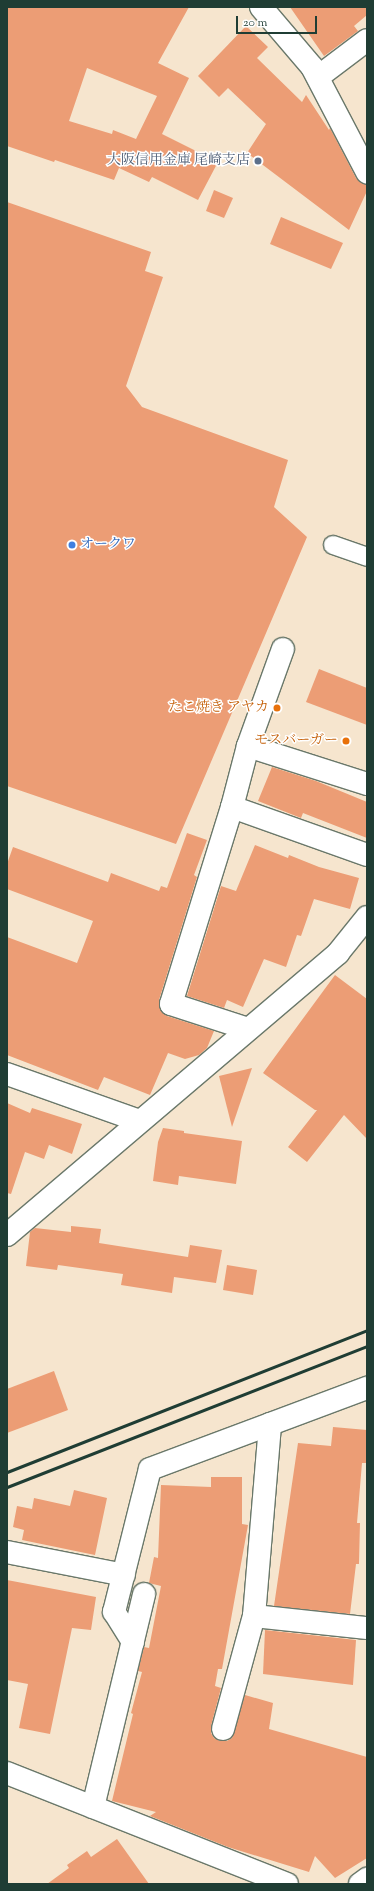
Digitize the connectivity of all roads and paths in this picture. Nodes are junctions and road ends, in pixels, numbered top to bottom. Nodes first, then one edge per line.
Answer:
1 (261, 7) edge
2 (367, 40) edge
3 (318, 77) junction
4 (367, 172) edge
5 (333, 545) dead end
6 (367, 557) edge
7 (282, 649) dead end
8 (248, 746) junction
9 (367, 784) edge
10 (232, 807) junction
11 (367, 855) edge
12 (367, 917) edge
13 (248, 1029) junction
14 (7, 1074) edge
15 (140, 1121) junction
16 (7, 1235) edge
17 (367, 1388) edge
18 (270, 1424) junction
19 (7, 1552) edge
20 (124, 1575) junction
21 (144, 1594) dead end
22 (254, 1616) junction
23 (367, 1628) edge
24 (133, 1642) junction
25 (223, 1729) dead end
26 (7, 1773) edge
27 (93, 1807) junction
28 (367, 1879) edge
29 (287, 1884) edge
30 (360, 1884) edge

1 - 3 street
2 - 3 street
3 - 4 street
5 - 6 street
7 - 8 street
8 - 9 street
8 - 10 street
10 - 11 street
10 - 13 street
12 - 13 street
13 - 15 street
14 - 15 street
15 - 16 street
17 - 18 street
18 - 20 street
18 - 22 street
19 - 20 street
20 - 24 street
21 - 24 street
22 - 23 street
22 - 25 street
24 - 27 street
26 - 27 street
27 - 29 street
28 - 30 street

